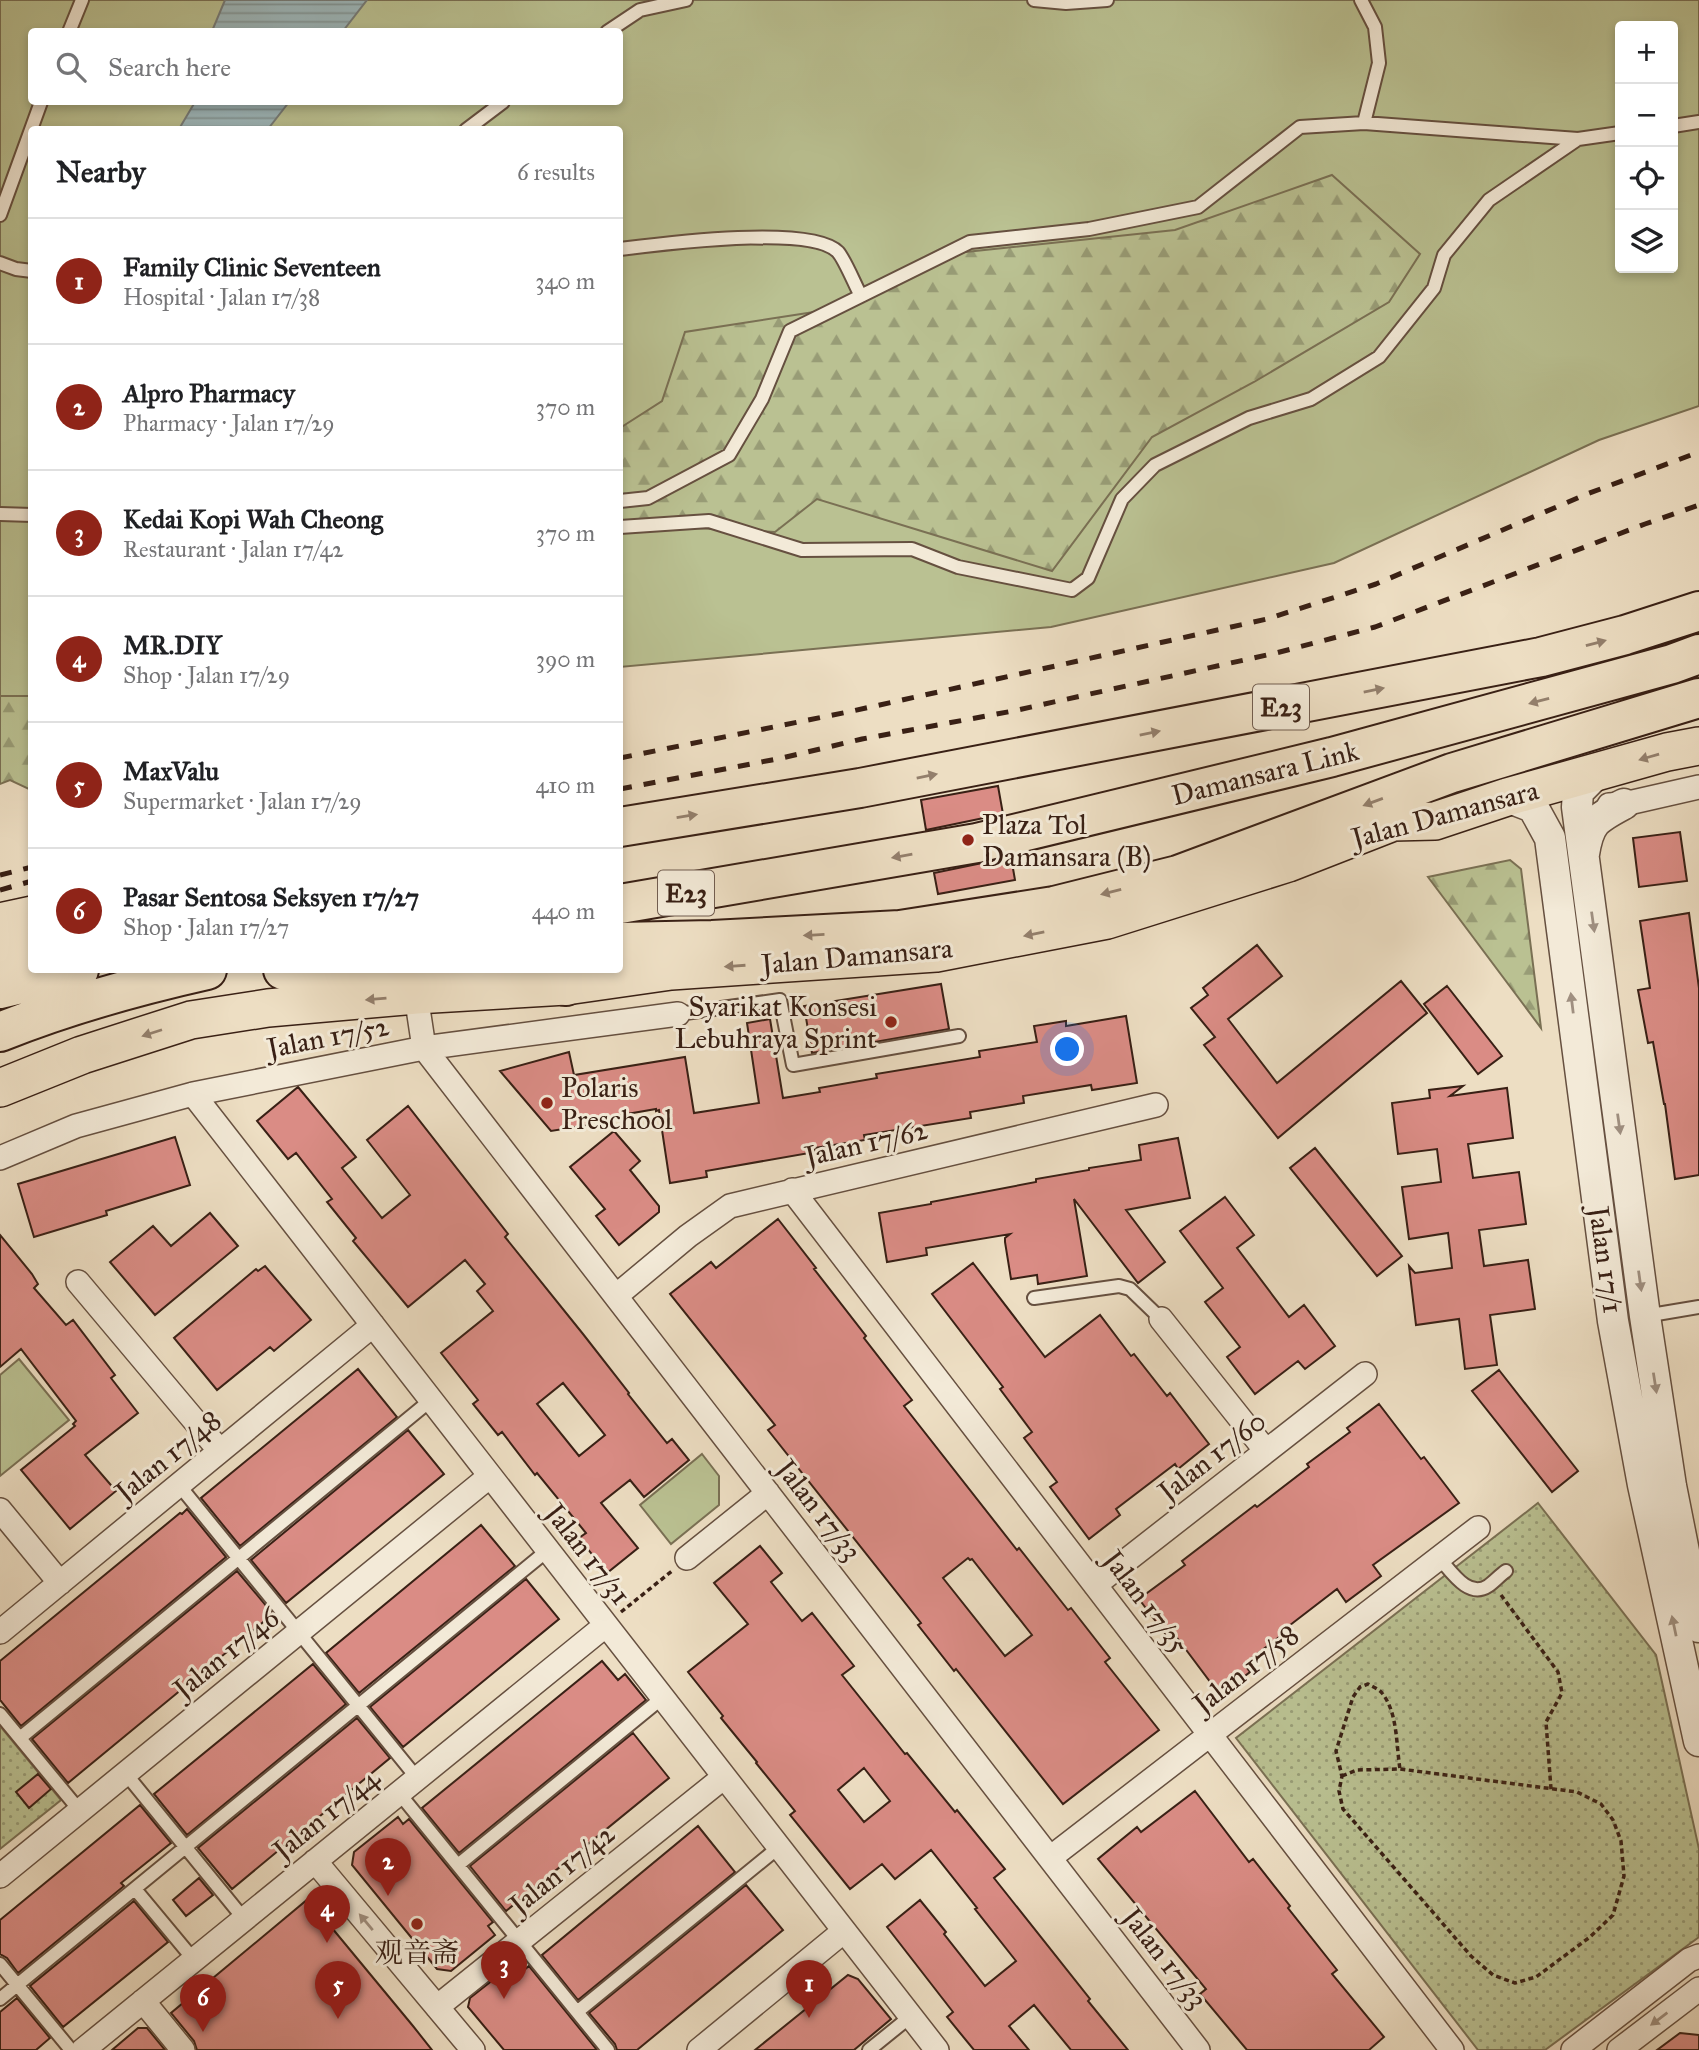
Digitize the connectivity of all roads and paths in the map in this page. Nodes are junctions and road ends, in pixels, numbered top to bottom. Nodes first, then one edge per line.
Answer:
1 (82, 0) edge
2 (686, 0) edge
3 (1034, 0) edge
4 (1107, 0) edge
5 (1361, 0) edge
6 (71, 28) edge
7 (613, 28) edge
8 (40, 105) edge
9 (499, 105) edge
10 (1699, 122) edge
11 (1364, 123) junction
12 (1678, 125) edge
13 (32, 126) edge
14 (471, 126) edge
15 (1615, 133) edge
16 (28, 138) edge
17 (1578, 139) junction
18 (0, 215) edge
19 (623, 249) edge
20 (0, 263) edge
21 (28, 270) edge
22 (861, 296) junction
23 (623, 501) edge
24 (0, 514) edge
25 (28, 515) edge
26 (623, 527) edge
27 (1699, 611) edge
28 (1699, 654) edge
29 (1685, 703) edge
30 (1699, 746) edge
31 (1599, 771) junction
32 (1699, 787) edge
33 (1507, 797) junction
34 (1624, 804) junction
35 (1577, 807) junction
36 (1393, 822) junction
37 (623, 827) edge
38 (1550, 838) junction
39 (1584, 855) junction
40 (623, 903) edge
41 (28, 916) edge
42 (0, 922) edge
43 (623, 942) edge
44 (28, 944) edge
45 (0, 952) edge
46 (67, 973) edge
47 (194, 973) edge
48 (291, 973) edge
49 (354, 973) edge
50 (539, 973) edge
51 (566, 986) junction
52 (0, 989) edge
53 (416, 995) junction
54 (678, 1014) joint
55 (0, 1032) edge
56 (959, 1037) dead end
57 (425, 1048) junction
58 (0, 1088) edge
59 (193, 1094) junction
60 (1156, 1105) dead end
61 (0, 1158) edge
62 (792, 1190) junction
63 (78, 1282) dead end
64 (616, 1296) junction
65 (1034, 1298) dead end
66 (1699, 1307) edge
67 (1161, 1318) joint
68 (1629, 1318) junction
69 (373, 1325) junction
70 (1365, 1374) dead end
71 (431, 1400) junction
72 (220, 1451) junction
73 (1266, 1451) junction
74 (490, 1476) junction
75 (178, 1485) junction
76 (768, 1493) junction
77 (0, 1510) edge
78 (1478, 1528) dead end
79 (548, 1550) junction
80 (238, 1558) junction
81 (687, 1558) joint
82 (1439, 1558) junction
83 (1506, 1571) dead end
84 (60, 1583) junction
85 (1492, 1583) junction
86 (1095, 1585) junction
87 (606, 1625) junction
88 (1699, 1628) edge
89 (0, 1632) edge
90 (298, 1632) junction
91 (662, 1698) junction
92 (358, 1706) junction
93 (0, 1714) edge
94 (1210, 1735) junction
95 (20, 1738) junction
96 (1699, 1741) edge
97 (1400, 1769) junction
98 (125, 1774) junction
99 (1342, 1776) junction
100 (724, 1777) junction
101 (417, 1778) junction
102 (1551, 1789) junction
103 (399, 1793) junction
104 (80, 1811) junction
105 (185, 1847) junction
106 (779, 1847) junction
107 (1050, 1858) junction
108 (315, 1861) junction
109 (458, 1865) junction
110 (2, 1871) edge
111 (135, 1889) junction
112 (244, 1919) junction
113 (844, 1931) junction
114 (520, 1941) junction
115 (194, 1960) junction
116 (0, 1964) edge
117 (1696, 1965) edge
118 (18, 1985) junction
119 (1699, 1989) edge
120 (0, 1999) edge
121 (143, 2001) junction
122 (437, 2007) junction
123 (577, 2012) junction
124 (911, 2016) junction
125 (71, 2050) edge
126 (83, 2050) edge
127 (183, 2050) edge
128 (473, 2050) edge
129 (608, 2050) edge
130 (699, 2050) edge
131 (869, 2050) edge
132 (937, 2050) edge
133 (1198, 2050) edge
134 (1452, 2050) edge
135 (1573, 2050) edge
136 (1619, 2050) edge

1 - 6 lane
2 - 7 lane
3 - 4 lane
5 - 11 lane
8 - 13 lane
9 - 14 lane
10 - 12 lane
11 - 17 lane
11 - 22 lane
15 - 17 lane
16 - 18 lane
17 - 26 lane
19 - 22 lane
20 - 21 lane
22 - 23 lane
24 - 25 lane
37 -> 27 highway, Damansara Link / E23
28 -> 40 highway, Damansara Link / E23
29 - 36 highway
29 -> 43 highway
30 -> 31 main road, Jalan Damansara
31 - 33 main road, Jalan Damansara
31 - 35 street
32 - 34 street
33 - 36 main road, Jalan Damansara
33 - 38 street, Jalan 17/1
34 - 35 street
34 - 39 street
35 - 38 street
35 - 39 street, Jalan 17/1
36 -> 51 main road, Jalan Damansara
68 -> 38 street, Jalan 17/1
39 -> 68 street, Jalan 17/1
41 - 42 main road
44 - 45 highway
46 - 52 highway
47 - 55 highway
48 - 49 highway
50 - 51 highway
51 - 53 main road, Jalan Damansara
53 - 57 street, Jalan 17/33
53 -> 58 main road, Jalan Damansara
54 - 56 lane
54 - 57 street, Jalan 17/52
57 - 59 street, Jalan 17/52
57 - 64 street, Jalan 17/33
59 - 61 street, Jalan 17/52
59 - 69 street, Jalan 17/31
60 - 62 street, Jalan 17/62
62 - 64 street, Jalan 17/62
62 - 86 street, Jalan 17/35
63 - 72 street
64 - 76 street, Jalan 17/33
65 - 67 lane
66 - 68 lane
67 - 73 street
68 -> 88 street, Jalan 17/1
96 -> 68 street, Jalan 17/1
69 - 71 street, Jalan 17/31
69 - 72 street, Jalan 17/48
70 - 73 street, Jalan 17/60
71 - 74 street, Jalan 17/31
71 - 80 lane
72 - 75 street, Jalan 17/48
73 - 86 street, Jalan 17/60
74 - 79 street, Jalan 17/31
74 - 90 street, Jalan 17/46
75 - 80 lane
75 - 84 street, Jalan 17/48
76 - 81 street
76 - 107 street, Jalan 17/33
77 - 84 street
78 - 82 street, Jalan 17/58
79 - 87 street, Jalan 17/31
79 - 92 lane
80 - 90 lane
80 - 95 lane
81 - 87 path
82 - 85 lane
82 - 94 street, Jalan 17/58
83 - 85 lane
84 - 89 street, Jalan 17/48
85 - 102 path
86 - 94 street, Jalan 17/35
87 - 91 street, Jalan 17/31
87 - 101 street, Jalan 17/44
90 - 92 lane
90 - 98 street, Jalan 17/46
91 - 100 street, Jalan 17/31
91 - 109 lane
92 - 101 lane
92 - 105 lane
93 - 95 lane
94 - 107 street, Jalan 17/58
94 - 134 street, Jalan 17/35
95 - 104 lane
97 - 99 path
97 - 99 path
97 - 102 path
98 - 104 street, Jalan 17/46
98 - 105 lane
99 - 102 path
100 - 106 street, Jalan 17/31
100 - 114 street, Jalan 17/42
101 - 103 street, Jalan 17/44
103 - 108 street, Jalan 17/44
103 - 109 lane
104 - 110 street, Jalan 17/46
105 - 111 lane
105 - 112 lane
106 - 113 street, Jalan 17/31
106 - 123 lane
107 - 133 street, Jalan 17/33
108 - 112 street, Jalan 17/44
122 -> 108 street
109 - 114 lane
111 - 115 lane
111 - 118 lane
112 - 115 street, Jalan 17/44
113 - 124 street, Jalan 17/31
113 - 130 street
114 - 122 street, Jalan 17/42
114 - 123 lane
115 - 121 street, Jalan 17/44
116 - 118 lane
117 - 135 street
118 - 120 lane
118 - 125 lane
119 -> 136 street
121 - 126 street, Jalan 17/44
121 - 127 street
122 - 128 street
123 - 129 lane
124 - 131 lane
124 - 132 street, Jalan 17/31

